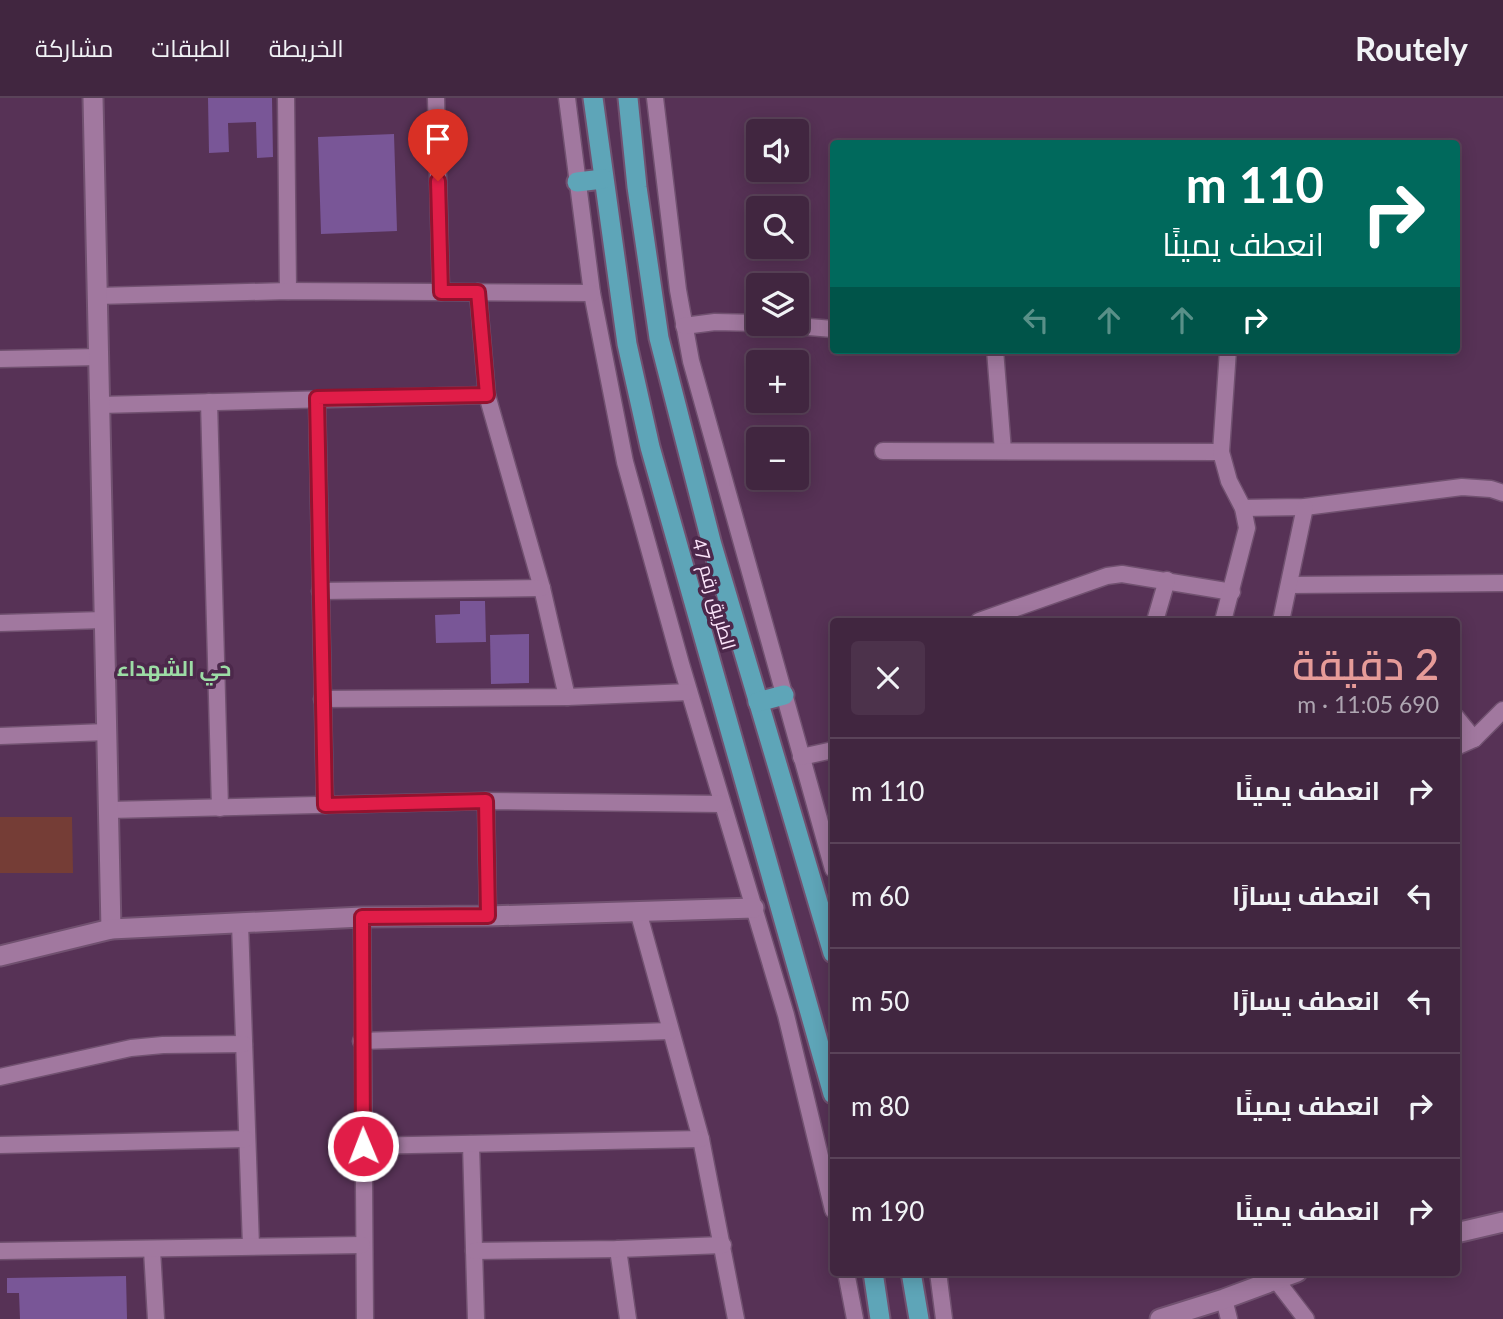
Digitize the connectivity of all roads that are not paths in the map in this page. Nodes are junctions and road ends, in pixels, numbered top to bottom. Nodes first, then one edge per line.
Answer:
1 (93, 98) edge
2 (286, 98) edge
3 (436, 98) edge
4 (567, 98) edge
5 (593, 98) edge
6 (628, 98) edge
7 (655, 98) edge
8 (603, 179) junction
9 (577, 182) junction
10 (288, 291) junction
11 (441, 292) junction
12 (478, 292) junction
13 (592, 293) junction
14 (97, 296) junction
15 (746, 323) edge
16 (684, 326) junction
17 (809, 326) edge
18 (830, 328) edge
19 (659, 338) junction
20 (627, 344) junction
21 (995, 354) edge
22 (1228, 354) edge
23 (99, 356) junction
24 (0, 359) edge
25 (487, 395) junction
26 (317, 398) junction
27 (209, 402) junction
28 (100, 405) junction
29 (883, 451) dead end
30 (1003, 451) junction
31 (1221, 452) junction
32 (1503, 493) edge
33 (1306, 507) junction
34 (1243, 508) junction
35 (1167, 580) junction
36 (1503, 583) edge
37 (1290, 585) junction
38 (542, 588) junction
39 (320, 591) junction
40 (1232, 592) junction
41 (988, 618) edge
42 (1156, 618) edge
43 (1224, 618) edge
44 (1282, 618) edge
45 (104, 621) junction
46 (0, 622) edge
47 (689, 692) junction
48 (784, 695) junction
49 (567, 697) junction
50 (322, 699) junction
51 (758, 702) junction
52 (1503, 710) edge
53 (1460, 721) edge
54 (107, 732) junction
55 (0, 736) edge
56 (1474, 739) junction
57 (1460, 745) edge
58 (830, 751) edge
59 (801, 757) junction
60 (486, 801) junction
61 (722, 804) junction
62 (325, 805) junction
63 (220, 808) junction
64 (109, 810) junction
65 (830, 858) edge
66 (754, 908) junction
67 (638, 911) junction
68 (488, 916) junction
69 (362, 917) junction
70 (240, 923) junction
71 (111, 929) junction
72 (830, 943) edge
73 (0, 956) edge
74 (670, 1031) junction
75 (361, 1041) junction
76 (244, 1044) junction
77 (0, 1077) edge
78 (830, 1083) edge
79 (246, 1139) junction
80 (701, 1139) junction
81 (471, 1144) junction
82 (0, 1145) edge
83 (363, 1146) junction
84 (830, 1198) edge
85 (1503, 1222) edge
86 (1460, 1232) edge
87 (362, 1245) junction
88 (723, 1245) junction
89 (251, 1246) junction
90 (152, 1250) junction
91 (618, 1250) junction
92 (0, 1251) edge
93 (474, 1251) junction
94 (847, 1276) edge
95 (874, 1276) edge
96 (912, 1276) edge
97 (939, 1276) edge
98 (1286, 1276) edge
99 (1276, 1280) junction
100 (1224, 1299) junction
101 (156, 1319) edge
102 (365, 1319) edge
103 (476, 1319) edge
104 (628, 1319) edge
105 (736, 1319) edge
106 (855, 1319) edge
107 (880, 1319) edge
108 (919, 1319) edge
109 (944, 1319) edge
110 (1160, 1319) edge
111 (1229, 1319) edge
112 (1306, 1319) edge

1 - 14 street
2 - 10 street
3 - 11 street
4 - 9 street
5 - 8 highway, الطريق رقم 47
6 - 19 highway, الطريق رقم 47
7 - 16 street
8 - 9 highway
8 - 20 highway, الطريق رقم 47
9 - 13 street
10 - 11 street
10 - 14 street
11 - 12 street
12 - 13 street
12 - 25 street
13 - 47 street
14 - 23 street
15 - 16 street
16 - 48 street
17 - 18 street
19 - 20 highway
19 - 51 highway, الطريق رقم 47
20 - 78 highway, الطريق رقم 47
21 - 30 street
22 - 31 street
23 - 24 street
23 - 28 street
25 - 26 street
25 - 38 street
26 - 27 street
26 - 39 street
27 - 28 street
27 - 63 street
28 - 45 street
29 - 30 street
30 - 31 street
31 - 34 street
32 - 33 street
33 - 34 street
33 - 37 street
34 - 40 street
35 - 40 street
35 - 41 street
35 - 42 street
36 - 37 street
37 - 44 street
38 - 39 street
38 - 49 street
39 - 50 street
40 - 43 street
45 - 46 street
45 - 54 street
47 - 49 street
47 - 61 street
48 - 51 highway
48 - 59 street
49 - 50 street
50 - 62 street
51 - 72 highway, الطريق رقم 47
52 - 56 street
53 - 56 street
54 - 55 street
54 - 64 street
56 - 57 street
58 - 59 street
59 - 65 street
60 - 61 street
60 - 62 street
60 - 68 street
61 - 66 street
62 - 63 street
63 - 64 street
64 - 71 street
66 - 67 street
66 - 84 street
67 - 68 street
67 - 74 street
68 - 69 street
69 - 70 street
69 - 75 street
70 - 71 street
70 - 76 street
71 - 73 street
74 - 75 street
74 - 80 street
75 - 83 street
76 - 77 street
76 - 79 street
79 - 82 street
79 - 89 street
80 - 81 street
80 - 88 street
81 - 83 street
81 - 93 street
83 - 87 street
85 - 86 street
87 - 89 street
87 - 102 street
88 - 91 street
88 - 105 street
89 - 90 street
90 - 92 street
90 - 101 street
91 - 93 street
91 - 104 street
93 - 103 street
94 - 106 street
95 - 107 highway
96 - 108 highway
97 - 109 street
98 - 99 street
99 - 100 street
99 - 112 street
100 - 110 street
100 - 111 street

